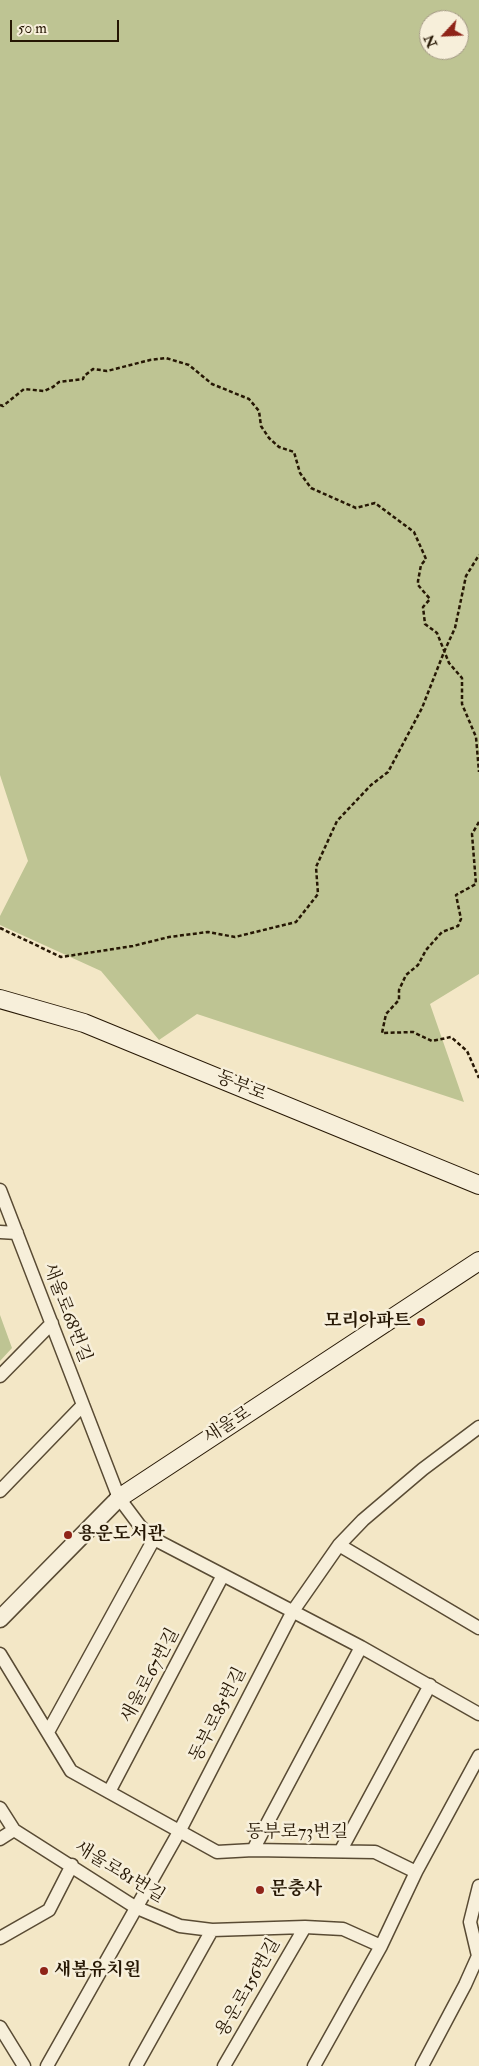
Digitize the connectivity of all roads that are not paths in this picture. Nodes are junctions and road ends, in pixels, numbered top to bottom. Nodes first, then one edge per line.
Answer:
1 (0, 999) edge
2 (479, 1185) edge
3 (0, 1190) edge
4 (0, 1232) edge
5 (17, 1233) junction
6 (479, 1261) edge
7 (52, 1323) junction
8 (0, 1376) edge
9 (83, 1405) junction
10 (479, 1427) edge
11 (0, 1491) edge
12 (119, 1498) junction
13 (154, 1539) junction
14 (339, 1545) junction
15 (223, 1575) junction
16 (293, 1611) junction
17 (0, 1619) edge
18 (479, 1628) edge
19 (361, 1647) junction
20 (0, 1654) edge
21 (430, 1685) junction
22 (479, 1714) edge
23 (48, 1732) junction
24 (479, 1756) edge
25 (109, 1792) junction
26 (0, 1808) edge
27 (14, 1830) junction
28 (179, 1832) junction
29 (0, 1839) edge
30 (253, 1850) junction
31 (342, 1850) junction
32 (72, 1865) junction
33 (416, 1872) junction
34 (479, 1886) edge
35 (135, 1907) junction
36 (305, 1927) junction
37 (212, 1930) junction
38 (0, 1938) edge
39 (381, 1946) junction
40 (478, 1956) edge
41 (0, 2027) edge
42 (24, 2066) edge
43 (47, 2066) edge
44 (136, 2066) edge
45 (224, 2066) edge
46 (314, 2066) edge
47 (422, 2066) edge

1 - 2 main road, 동부로
3 - 5 street, 새울로68번길
4 - 5 street
5 - 7 street, 새울로68번길
6 - 12 main road, 새울로
7 - 8 street
7 - 9 street, 새울로68번길
9 - 11 street
9 - 12 street, 새울로68번길
10 - 14 street, 동부로85번길
12 - 13 street
12 - 17 street, 새울로
13 - 15 street
13 - 23 street
14 - 16 street, 동부로85번길
14 - 18 street
15 - 16 street
15 - 25 street, 새울로67번길
16 - 19 street
16 - 28 street, 동부로85번길
19 - 21 street
19 - 30 street
20 - 23 street
21 - 22 street
21 - 31 street
23 - 25 street
24 - 33 street
25 - 28 street
26 - 27 street, 새울로81번길
27 - 29 street
27 - 32 street, 새울로81번길
28 - 30 street, 동부로73번길
28 - 35 street, 동부로85번길
30 - 31 street, 동부로73번길
31 - 33 street, 동부로73번길
32 - 35 street, 새울로81번길
32 - 38 street
33 - 39 street
34 - 40 street
35 - 37 street, 새울로81번길
35 - 43 street, 동부로85번길
36 - 37 street, 새울로81번길
36 - 39 street, 새울로81번길
36 - 45 street, 용운로156번길
37 - 44 street
39 - 46 street
40 - 47 street
41 - 42 street

